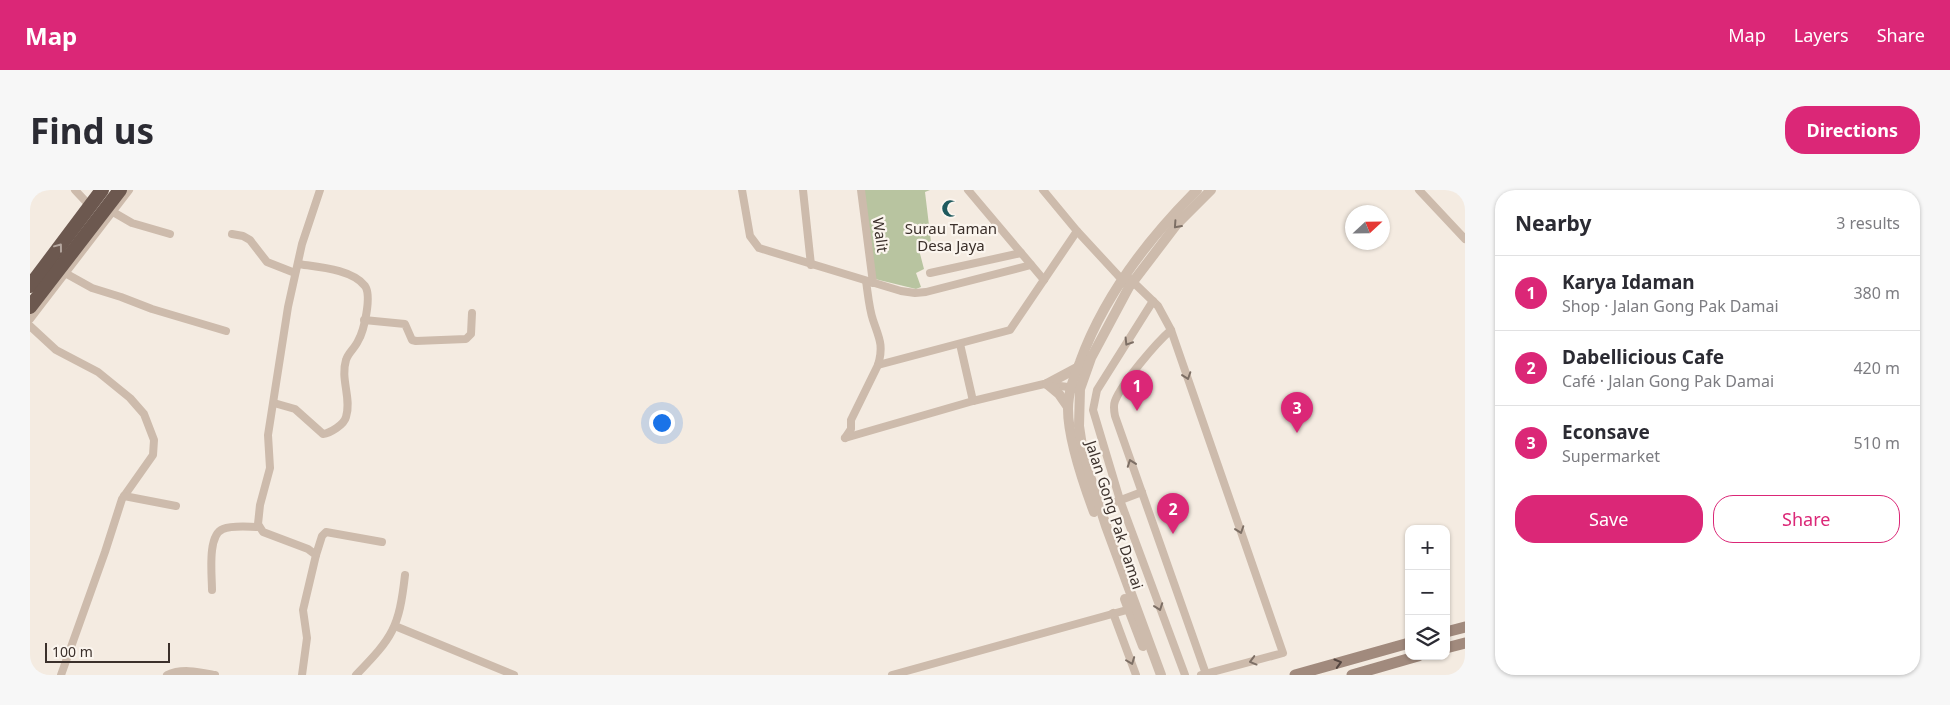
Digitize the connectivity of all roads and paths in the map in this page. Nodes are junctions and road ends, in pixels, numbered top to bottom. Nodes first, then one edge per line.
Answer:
1 (75, 190) edge
2 (102, 190) edge
3 (120, 190) edge
4 (129, 190) edge
5 (320, 190) edge
6 (742, 190) edge
7 (803, 190) edge
8 (861, 190) edge
9 (1043, 190) edge
10 (1196, 190) edge
11 (1211, 190) edge
12 (1419, 190) edge
13 (971, 191) edge
14 (90, 206) junction
15 (113, 212) junction
16 (1077, 231) junction
17 (170, 234) dead end
18 (232, 234) dead end
19 (1465, 239) edge
20 (1021, 253) junction
21 (298, 264) junction
22 (812, 265) junction
23 (1031, 265) junction
24 (65, 273) junction
25 (296, 273) junction
26 (930, 273) dead end
27 (1044, 280) junction
28 (1127, 281) junction
29 (870, 282) junction
30 (30, 286) edge
31 (1153, 301) junction
32 (30, 307) edge
33 (472, 313) dead end
34 (30, 320) edge
35 (364, 320) junction
36 (30, 326) edge
37 (1171, 330) junction
38 (226, 331) dead end
39 (960, 344) junction
40 (878, 365) junction
41 (1077, 368) junction
42 (1047, 384) junction
43 (1075, 388) junction
44 (973, 401) junction
45 (274, 403) junction
46 (1068, 407) junction
47 (1142, 492) junction
48 (124, 496) junction
49 (1120, 500) junction
50 (176, 506) dead end
51 (1097, 509) junction
52 (259, 527) junction
53 (382, 542) dead end
54 (316, 555) junction
55 (405, 575) dead end
56 (212, 590) dead end
57 (1132, 608) junction
58 (1113, 613) junction
59 (395, 626) junction
60 (1465, 627) edge
61 (1450, 631) edge
62 (1465, 643) edge
63 (1405, 644) edge
64 (1450, 647) edge
65 (1381, 650) junction
66 (1409, 660) edge
67 (1388, 669) junction
68 (1204, 674) edge
69 (62, 675) edge
70 (166, 675) edge
71 (215, 675) edge
72 (302, 675) edge
73 (356, 675) edge
74 (514, 675) edge
75 (892, 675) edge
76 (1136, 675) edge
77 (1154, 675) edge
78 (1161, 675) edge
79 (1185, 675) edge
80 (1295, 675) edge
81 (1352, 675) edge

1 - 14 street
2 - 14 highway
3 - 32 highway
4 - 15 street
5 - 21 street
6 - 22 street
7 - 22 street
8 - 29 street, Walit
9 - 16 street
10 - 28 street, Jalan Gong Pak Damai
11 -> 28 street
12 - 19 street
13 - 20 street
30 -> 14 highway
15 - 17 street
15 - 24 street
16 - 27 street
16 - 28 street
18 - 25 street
20 - 23 street
20 - 26 street
21 - 25 street
21 - 35 street
22 - 29 street
23 - 27 street
23 - 29 street
24 - 34 street
24 - 38 street
25 - 45 street
27 - 39 street
28 - 31 street
28 - 41 street, Jalan Gong Pak Damai
28 - 43 street
29 - 40 street, Walit
31 - 37 street
31 -> 49 street
33 - 35 street
35 - 45 street
36 - 48 street
47 -> 37 street
37 -> 68 street
39 - 40 street
39 - 44 street
40 - 44 street
41 - 42 street
41 - 43 street, Jalan Gong Pak Damai
42 - 43 street
42 - 44 street
42 - 46 street
43 - 46 street, Jalan Gong Pak Damai
43 - 51 street, Jalan Gong Pak Damai
45 - 52 street
46 - 51 street, Jalan Gong Pak Damai
47 - 49 street
47 - 68 street
48 - 50 street
48 - 69 street
49 - 51 street
49 -> 79 street
51 - 57 street, Jalan Gong Pak Damai
52 - 54 street
52 - 56 street
53 - 54 street
54 - 72 street
55 - 59 street
57 - 58 street
57 - 77 street, Jalan Gong Pak Damai
57 - 78 street, Jalan Gong Pak Damai
58 - 75 street
58 -> 76 street
59 - 73 street
59 - 74 street
60 - 61 main road
62 - 64 main road
63 - 65 main road
65 - 67 main road
80 -> 65 main road
66 - 67 main road
67 - 81 main road
70 - 71 street

